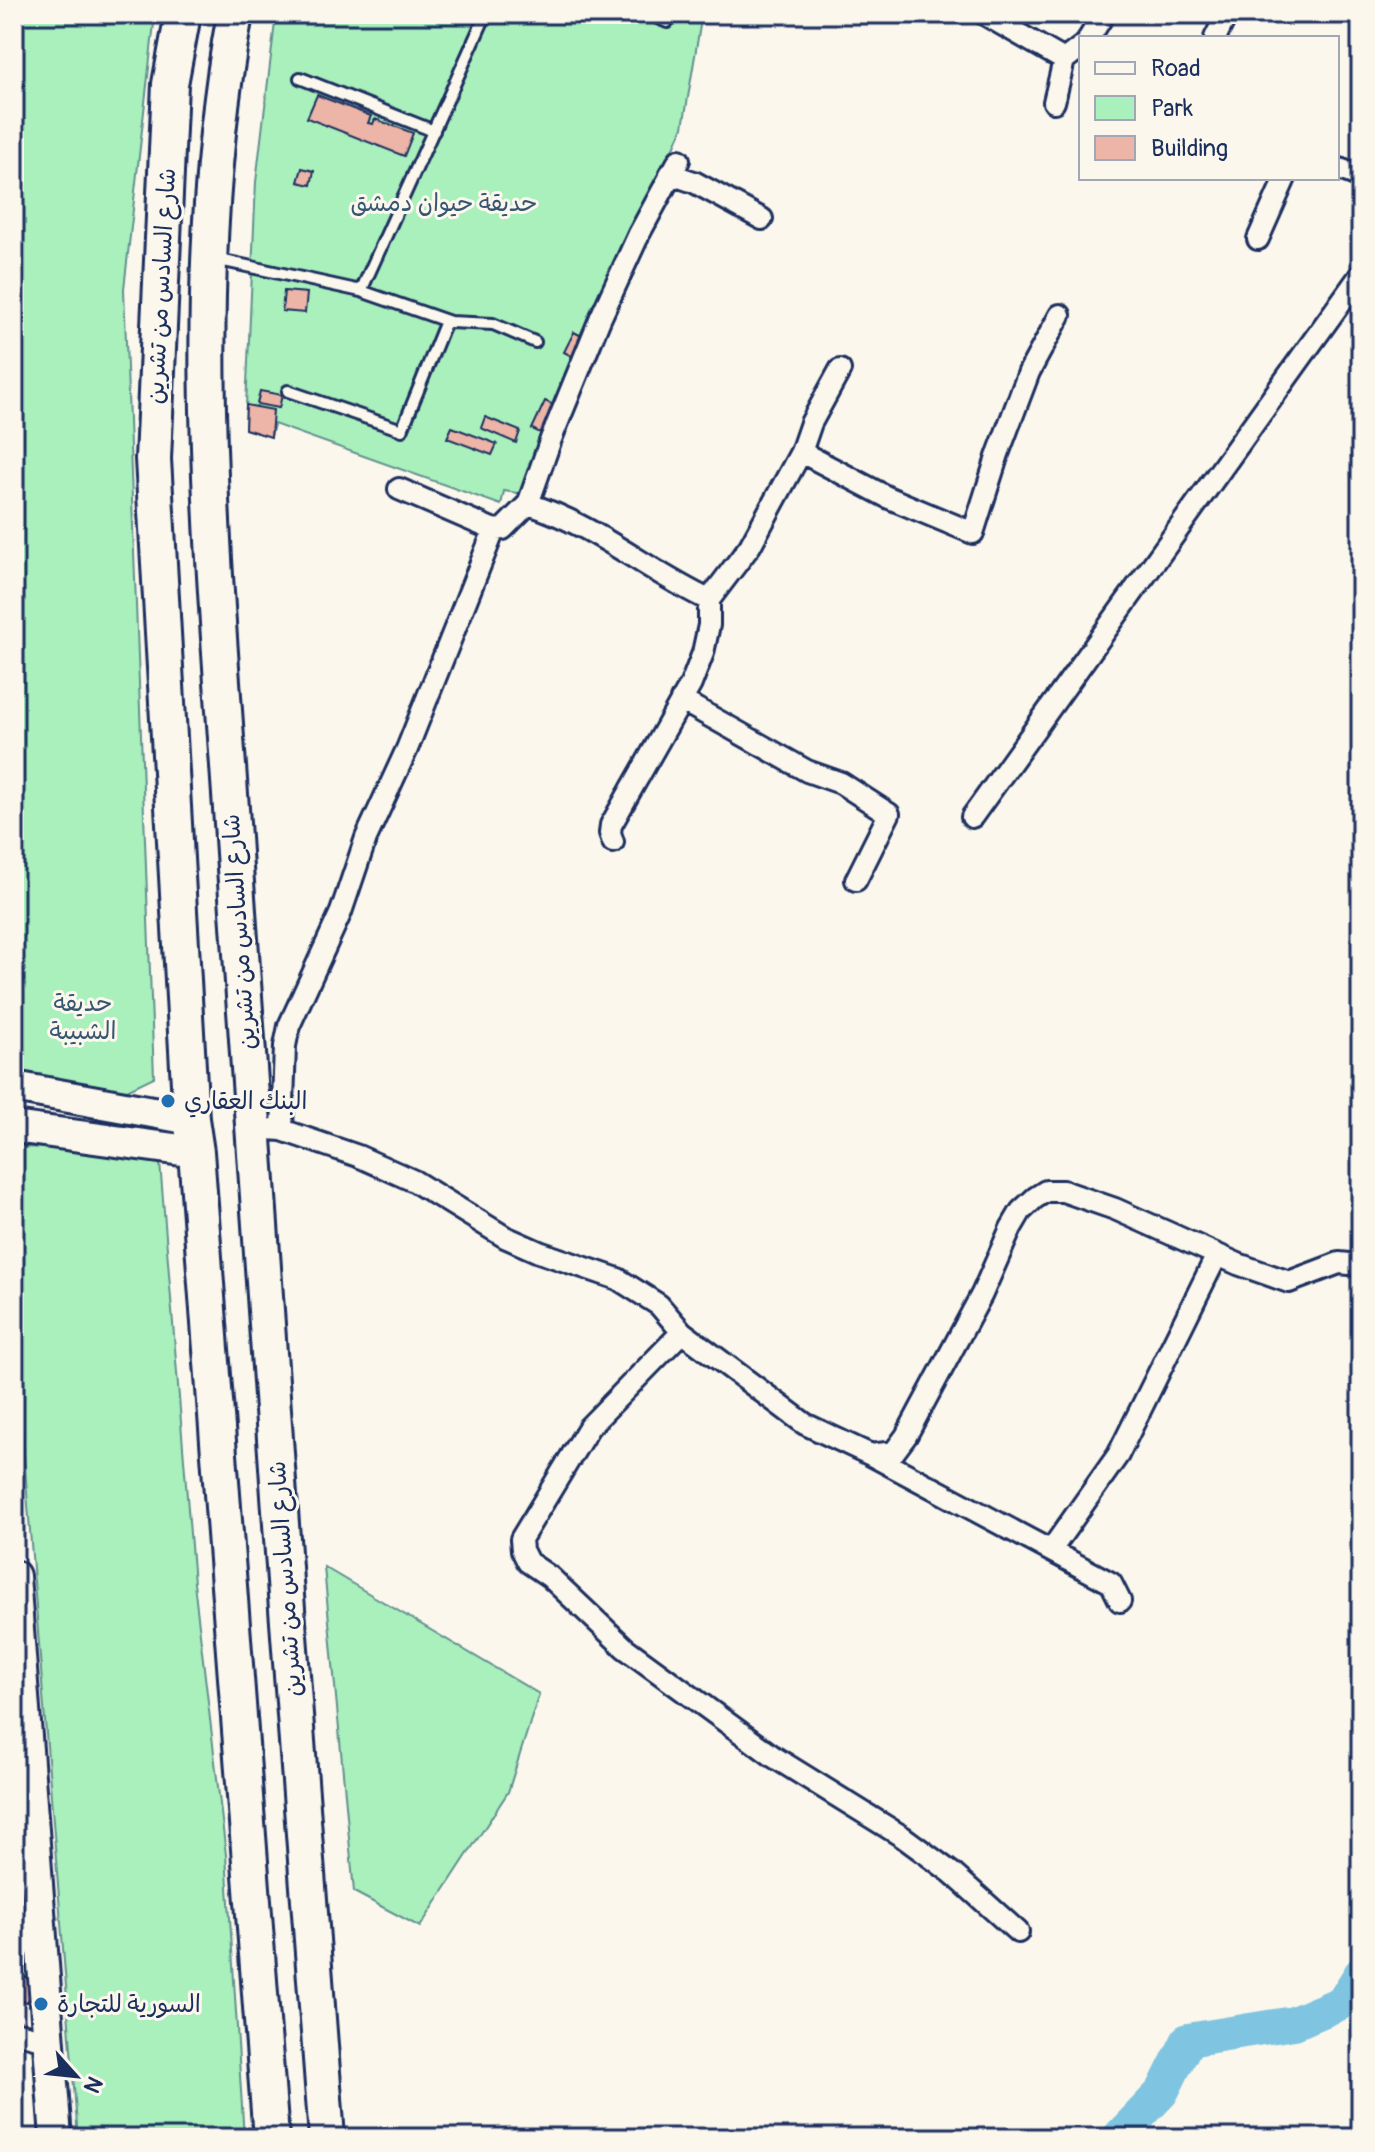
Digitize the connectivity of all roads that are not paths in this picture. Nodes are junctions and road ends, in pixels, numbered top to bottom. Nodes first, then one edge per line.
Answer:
1 (183, 14) edge
2 (235, 14) edge
3 (486, 14) edge
4 (648, 14) edge
5 (984, 14) edge
6 (1104, 14) edge
7 (1227, 14) edge
8 (667, 22) dead end
9 (1090, 36) edge
10 (1216, 36) edge
11 (1079, 49) edge
12 (1064, 60) junction
13 (300, 78) dead end
14 (1054, 102) dead end
15 (434, 131) junction
16 (1339, 169) edge
17 (1361, 177) edge
18 (1284, 180) edge
19 (762, 219) dead end
20 (1258, 239) dead end
21 (209, 257) junction
22 (1361, 274) edge
23 (361, 291) junction
24 (1060, 315) dead end
25 (446, 321) junction
26 (535, 342) dead end
27 (840, 370) dead end
28 (288, 391) dead end
29 (801, 452) junction
30 (399, 489) dead end
31 (528, 504) junction
32 (494, 530) junction
33 (709, 600) junction
34 (681, 700) junction
35 (972, 817) dead end
36 (613, 842) dead end
37 (856, 880) dead end
38 (14, 1087) edge
39 (191, 1119) junction
40 (14, 1127) edge
41 (267, 1129) junction
42 (196, 1152) junction
43 (1217, 1255) junction
44 (1361, 1265) edge
45 (682, 1332) junction
46 (871, 1455) junction
47 (1051, 1550) junction
48 (14, 1576) edge
49 (1120, 1601) dead end
50 (16, 1620) edge
51 (1018, 1932) dead end
52 (14, 2032) edge
53 (50, 2041) junction
54 (54, 2136) edge
55 (271, 2138) edge
56 (327, 2138) edge

1 - 39 highway, شارع السادس من تشرين
2 - 21 highway, شارع السادس من تشرين
3 - 15 lane
4 - 8 lane
5 - 12 street
6 - 9 street
7 - 10 street
11 - 12 street
12 - 14 street
13 - 15 lane
15 - 23 lane
16 - 17 street
18 - 20 street
19 - 31 street
21 - 23 lane
21 - 41 highway, شارع السادس من تشرين
22 - 35 street
23 - 25 lane
24 - 29 street
25 - 26 lane
25 - 28 lane
27 - 29 street
29 - 33 street
30 - 32 street
31 - 32 street
31 - 33 street
32 - 41 street
33 - 34 street
34 - 36 street
34 - 37 street
38 - 39 main road
39 - 42 highway, شارع السادس من تشرين
40 - 42 main road
41 - 45 street
41 - 56 highway, شارع السادس من تشرين
42 - 55 highway, شارع السادس من تشرين
43 - 44 street
43 - 46 street
43 - 47 street
45 - 46 street
45 - 51 street
46 - 47 street
47 - 49 street
48 - 50 main road
50 - 53 main road
52 - 53 street
53 - 54 main road

